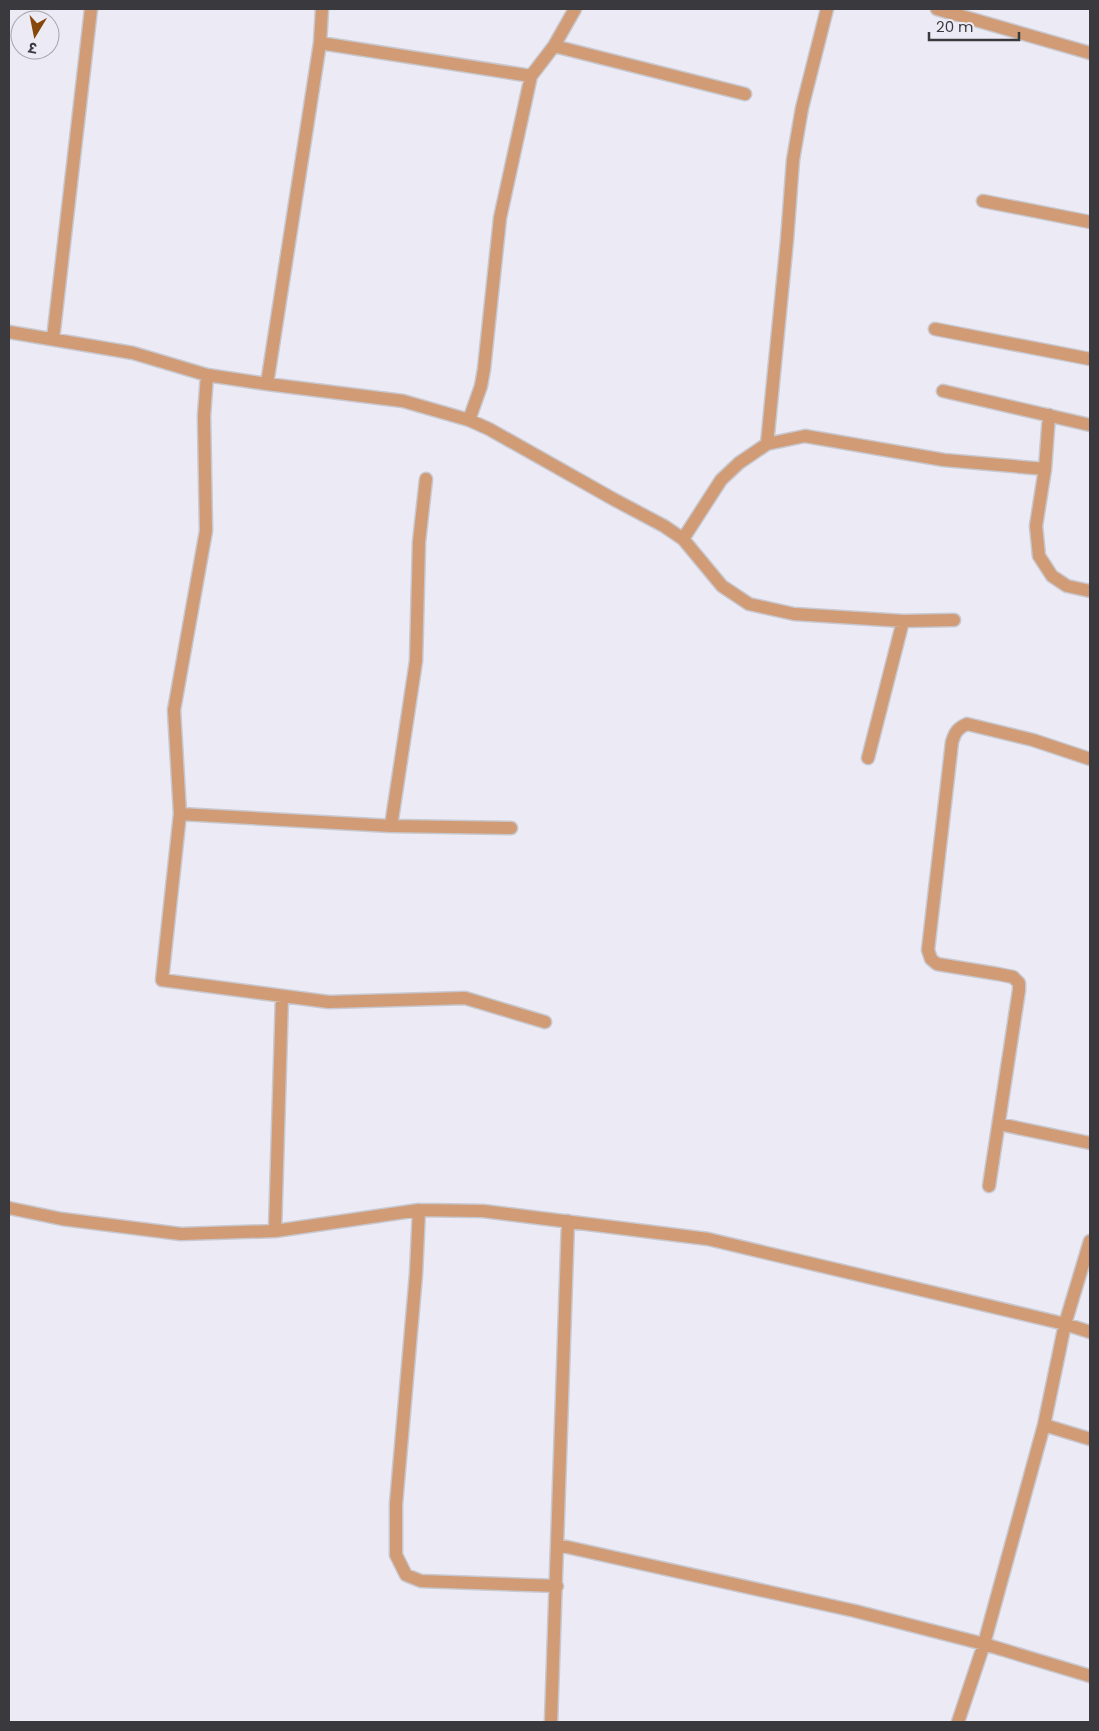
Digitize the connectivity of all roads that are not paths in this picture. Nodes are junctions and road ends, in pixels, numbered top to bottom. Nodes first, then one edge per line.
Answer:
1 (91, 9) edge
2 (322, 9) edge
3 (575, 9) edge
4 (828, 9) edge
5 (937, 9) edge
6 (320, 43) junction
7 (554, 46) junction
8 (1090, 53) edge
9 (531, 76) junction
10 (745, 94) dead end
11 (983, 201) dead end
12 (1090, 222) edge
13 (934, 329) dead end
14 (9, 332) edge
15 (53, 339) junction
16 (1090, 359) edge
17 (207, 375) junction
18 (268, 384) junction
19 (943, 391) dead end
20 (1049, 416) junction
21 (469, 420) junction
22 (1090, 425) edge
23 (767, 444) junction
24 (1044, 469) junction
25 (426, 479) dead end
26 (683, 539) junction
27 (1090, 591) edge
28 (954, 620) dead end
29 (903, 621) junction
30 (868, 758) dead end
31 (1090, 759) edge
32 (180, 814) junction
33 (391, 826) junction
34 (511, 828) dead end
35 (282, 996) junction
36 (545, 1022) dead end
37 (999, 1124) junction
38 (1090, 1143) edge
39 (988, 1186) dead end
40 (9, 1208) edge
41 (418, 1210) junction
42 (568, 1221) junction
43 (275, 1231) junction
44 (1090, 1241) edge
45 (1065, 1324) junction
46 (1090, 1332) edge
47 (1044, 1425) junction
48 (1090, 1439) edge
49 (558, 1545) junction
50 (557, 1586) junction
51 (984, 1644) junction
52 (1090, 1676) edge
53 (551, 1722) edge
54 (958, 1722) edge

1 - 15 street
2 - 6 street
3 - 7 street
4 - 23 street
5 - 8 street
6 - 9 street
6 - 18 street
7 - 9 street
7 - 10 street
9 - 21 street
11 - 12 street
13 - 16 street
14 - 15 street
15 - 17 street
17 - 18 street
17 - 32 street
18 - 21 street
19 - 20 street
20 - 22 street
20 - 24 street
21 - 26 street
23 - 24 street
23 - 26 street
24 - 27 street
25 - 33 street
26 - 29 street
28 - 29 street
29 - 30 street
31 - 37 street
32 - 33 street
32 - 35 street
33 - 34 street
35 - 36 street
35 - 43 street
37 - 38 street
37 - 39 street
40 - 43 street
41 - 42 street
41 - 43 street
41 - 50 street
42 - 45 street
42 - 49 street
44 - 45 street
45 - 46 street
45 - 47 street
47 - 48 street
47 - 51 street
49 - 50 street
49 - 51 street
50 - 53 street
51 - 52 street
51 - 54 street

